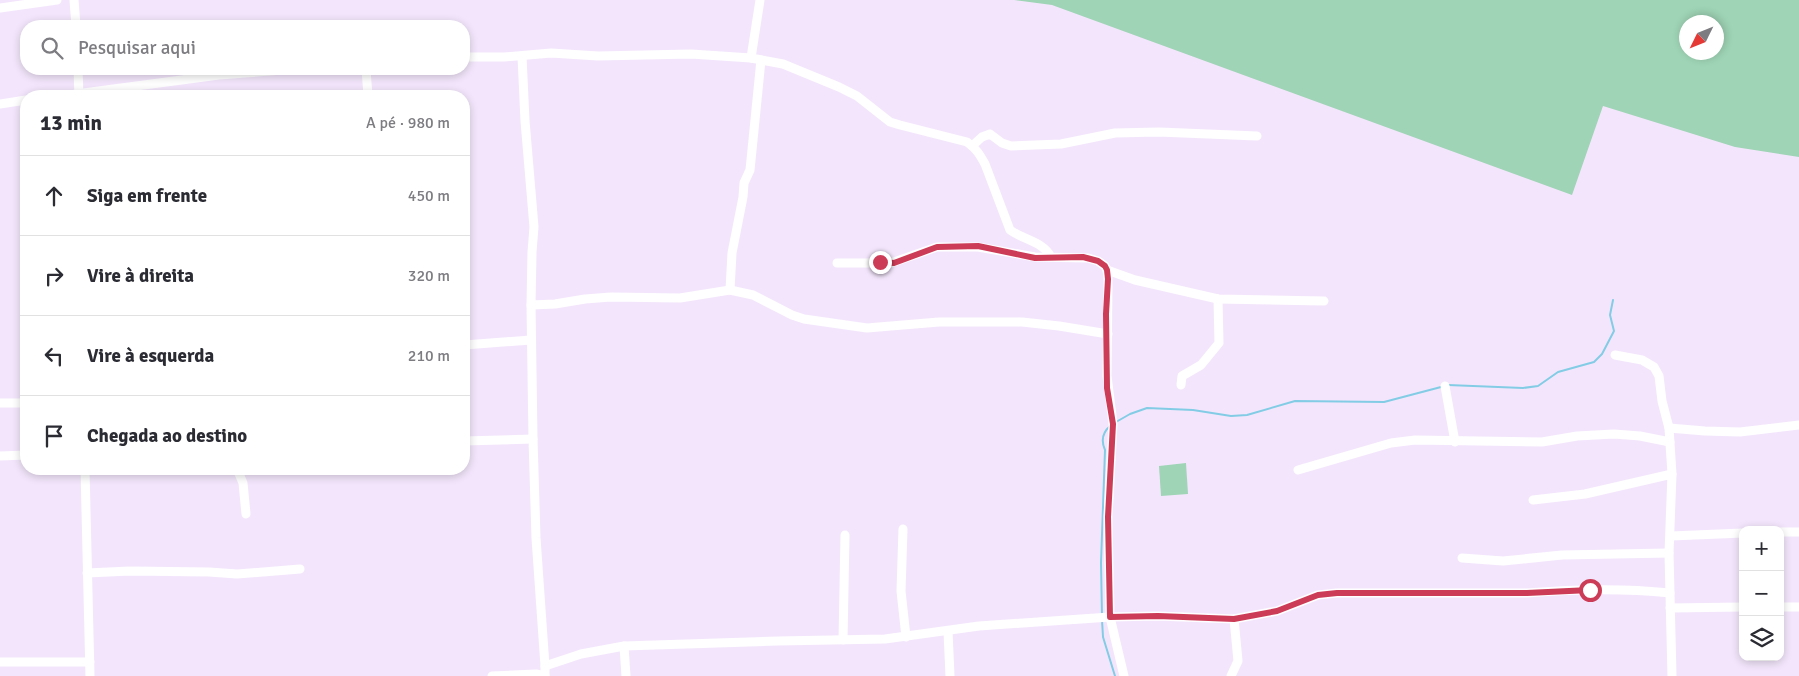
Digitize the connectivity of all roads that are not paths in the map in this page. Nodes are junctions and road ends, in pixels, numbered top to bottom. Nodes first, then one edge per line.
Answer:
1 (56, 0) edge
2 (74, 0) edge
3 (760, 0) edge
4 (0, 8) edge
5 (76, 20) edge
6 (522, 56) junction
7 (470, 57) edge
8 (751, 58) junction
9 (761, 60) junction
10 (78, 75) edge
11 (219, 75) edge
12 (366, 75) edge
13 (79, 90) edge
14 (114, 90) edge
15 (368, 90) edge
16 (20, 101) edge
17 (0, 104) edge
18 (1257, 136) dead end
19 (972, 146) junction
20 (1052, 257) junction
21 (837, 263) dead end
22 (1107, 270) junction
23 (730, 290) junction
24 (1218, 299) junction
25 (1324, 301) dead end
26 (531, 305) junction
27 (1108, 334) junction
28 (531, 340) junction
29 (470, 345) edge
30 (1615, 356) dead end
31 (1181, 385) dead end
32 (1445, 386) dead end
33 (0, 403) edge
34 (20, 403) edge
35 (1799, 425) edge
36 (1669, 428) junction
37 (533, 439) junction
38 (470, 441) edge
39 (1455, 442) junction
40 (1670, 442) junction
41 (20, 455) edge
42 (0, 456) edge
43 (1298, 470) dead end
44 (1672, 474) junction
45 (85, 475) edge
46 (240, 475) edge
47 (1533, 500) dead end
48 (246, 514) dead end
49 (903, 529) dead end
50 (1784, 532) edge
51 (1799, 532) edge
52 (1739, 533) edge
53 (845, 535) dead end
54 (1671, 536) junction
55 (1669, 553) junction
56 (1462, 558) dead end
57 (300, 569) dead end
58 (88, 573) junction
59 (1670, 593) junction
60 (1739, 607) edge
61 (1784, 607) edge
62 (1799, 607) edge
63 (1670, 608) junction
64 (1110, 617) junction
65 (1234, 619) junction
66 (948, 630) junction
67 (906, 637) junction
68 (843, 640) junction
69 (624, 646) junction
70 (0, 662) edge
71 (90, 662) junction
72 (545, 673) edge
73 (90, 676) edge
74 (492, 676) edge
75 (626, 676) edge
76 (950, 676) edge
77 (1124, 676) edge
78 (1231, 676) edge
79 (1672, 676) edge

1 - 4 street
2 - 5 street
3 - 8 street
6 - 7 street
6 - 8 street
6 - 26 street
8 - 9 street
9 - 19 street
9 - 23 street
10 - 13 street
11 - 14 street
12 - 15 street
16 - 17 street
18 - 19 street
19 - 20 street
20 - 21 street
20 - 22 street
22 - 24 street
22 - 27 street
23 - 26 street
23 - 27 street
24 - 25 street
24 - 31 street
26 - 28 street
27 - 64 street
28 - 29 street
28 - 37 street
30 - 36 street
32 - 39 street
33 - 34 street
35 - 36 street
36 - 40 street
37 - 38 street
37 - 72 street
39 - 40 street
39 - 43 street
40 - 44 street
41 - 42 street
44 - 47 street
44 - 54 street
45 - 58 street
46 - 48 street
49 - 67 street
50 - 51 street
52 - 54 street
53 - 68 street
54 - 55 street
55 - 56 street
55 - 59 street
57 - 58 street
58 - 71 street
59 - 63 street
59 - 65 street
60 - 63 street
61 - 62 street
63 - 79 street
64 - 65 street
64 - 66 street
64 - 77 street
65 - 78 street
66 - 67 street
66 - 76 street
67 - 68 street
68 - 69 street
69 - 72 street
69 - 75 street
70 - 71 street
71 - 73 street
72 - 74 street

